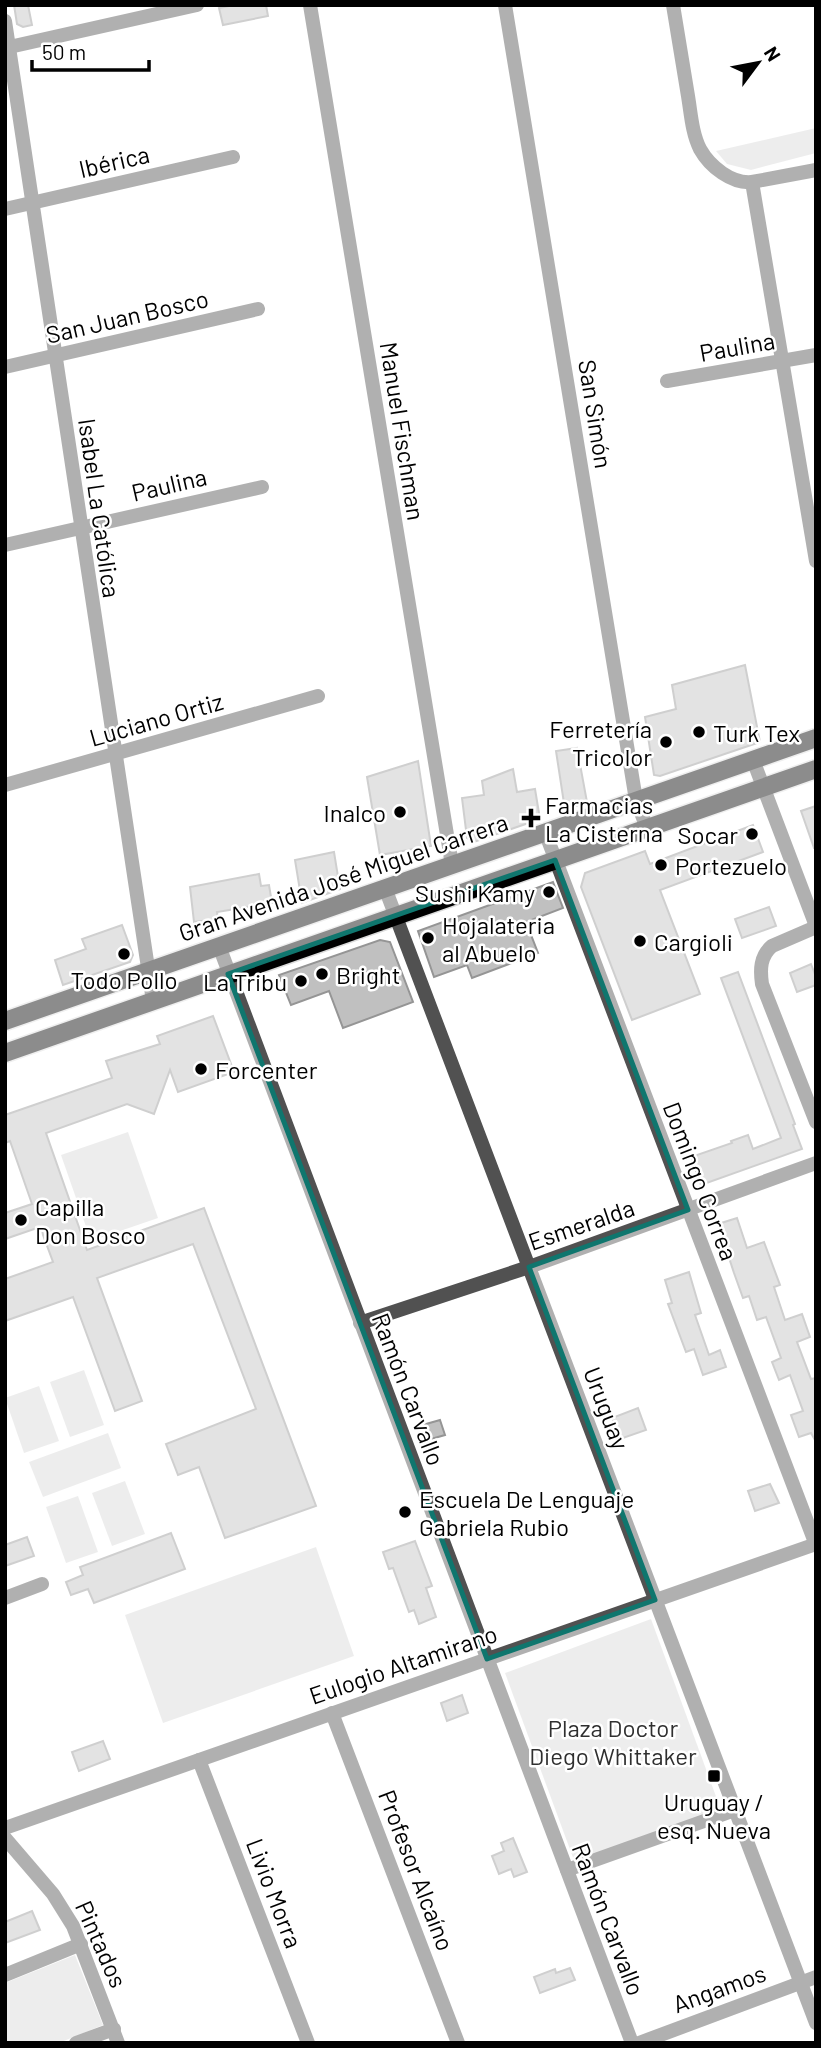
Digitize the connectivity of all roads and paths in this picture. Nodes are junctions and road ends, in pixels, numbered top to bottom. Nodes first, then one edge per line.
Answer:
1 (197, 5) edge
2 (310, 5) edge
3 (505, 5) edge
4 (673, 5) edge
5 (5, 21) edge
6 (7, 48) edge
7 (233, 158) dead end
8 (816, 170) edge
9 (752, 182) junction
10 (32, 203) junction
11 (5, 209) edge
12 (258, 309) dead end
13 (55, 355) junction
14 (816, 355) edge
15 (782, 361) junction
16 (5, 367) edge
17 (667, 381) dead end
18 (262, 486) dead end
19 (80, 528) junction
20 (5, 545) edge
21 (816, 561) edge
22 (318, 696) dead end
23 (816, 738) edge
24 (114, 754) junction
25 (753, 760) junction
26 (816, 769) edge
27 (5, 785) edge
28 (763, 788) junction
29 (636, 800) junction
30 (647, 828) junction
31 (545, 832) junction
32 (555, 860) junction
33 (452, 865) junction
34 (385, 888) junction
35 (396, 916) junction
36 (816, 927) edge
37 (219, 946) junction
38 (147, 971) junction
39 (228, 974) junction
40 (153, 1001) junction
41 (5, 1021) edge
42 (5, 1053) edge
43 (816, 1122) edge
44 (816, 1163) edge
45 (688, 1210) junction
46 (529, 1267) junction
47 (360, 1323) junction
48 (816, 1544) edge
49 (42, 1584) dead end
50 (5, 1598) edge
51 (655, 1600) junction
52 (487, 1659) junction
53 (332, 1713) junction
54 (199, 1760) junction
55 (735, 1810) junction
56 (5, 1828) edge
57 (5, 1838) edge
58 (567, 1870) junction
59 (81, 1944) junction
60 (5, 1975) edge
61 (816, 1977) edge
62 (800, 1983) junction
63 (816, 2023) edge
64 (116, 2036) edge
65 (76, 2043) edge
66 (308, 2043) edge
67 (458, 2043) edge
68 (632, 2043) edge
69 (639, 2043) edge

1 - 6 street
2 - 33 street, Manuel Fischman
3 - 29 street, San Simón
4 - 9 street
5 - 6 street, Isabel La Católica
6 - 10 street, Isabel La Católica
7 - 10 street, Ibérica
8 - 9 street
9 - 15 street
10 - 11 street, Ibérica
10 - 13 street, Isabel La Católica
12 - 13 street, San Juan Bosco
13 - 16 street, San Juan Bosco
13 - 19 street, Isabel La Católica
14 - 15 street, Paulina
15 - 17 street, Paulina
15 - 21 street
18 - 19 street, Paulina
19 - 20 street, Paulina
19 - 24 street, Isabel La Católica
22 - 24 street, Luciano Ortiz
23 - 25 main road, Gran Avenida José Miguel Carrera
24 - 27 street, Luciano Ortiz
24 - 38 street, Isabel La Católica
25 - 28 street
25 - 29 main road, Gran Avenida José Miguel Carrera
26 - 28 main road
28 - 30 main road
28 - 36 street
29 - 30 street, San Simón
29 - 31 main road, Gran Avenida José Miguel Carrera
30 - 32 main road
31 - 32 street, Domingo Correa
31 - 33 main road, Gran Avenida José Miguel Carrera
32 - 35 main road
32 - 45 street, Domingo Correa
33 - 34 main road, Gran Avenida José Miguel Carrera
34 - 35 street, Uruguay
34 - 37 main road, Gran Avenida José Miguel Carrera
35 - 39 main road
35 - 46 street, Uruguay
36 - 43 street
37 - 38 main road, Gran Avenida José Miguel Carrera
37 - 39 street, Ramón Carvallo
38 - 40 street, Isabel La Católica
38 - 41 main road, Gran Avenida José Miguel Carrera
39 - 40 main road
39 - 47 street, Ramón Carvallo
40 - 42 main road
44 - 45 street, Esmeralda
45 - 46 street, Esmeralda
45 - 48 street, Domingo Correa
46 - 47 street, Esmeralda
46 - 51 street, Uruguay
47 - 52 street, Ramón Carvallo
48 - 51 street, Eulogio Altamirano
49 - 50 street
51 - 52 street, Eulogio Altamirano
51 - 55 street, Uruguay
52 - 53 street, Eulogio Altamirano
52 - 58 street, Ramón Carvallo
53 - 54 street, Eulogio Altamirano
53 - 67 street, Profesor Alcaíno
54 - 56 street, Eulogio Altamirano
54 - 66 street, Livio Morra
55 - 58 street
55 - 62 street, Uruguay
57 - 59 street, Pintados
58 - 68 street, Ramón Carvallo
59 - 60 street
59 - 64 street, Pintados
61 - 62 street, Angamos
62 - 63 street, Uruguay
62 - 69 street, Angamos
64 - 65 street

